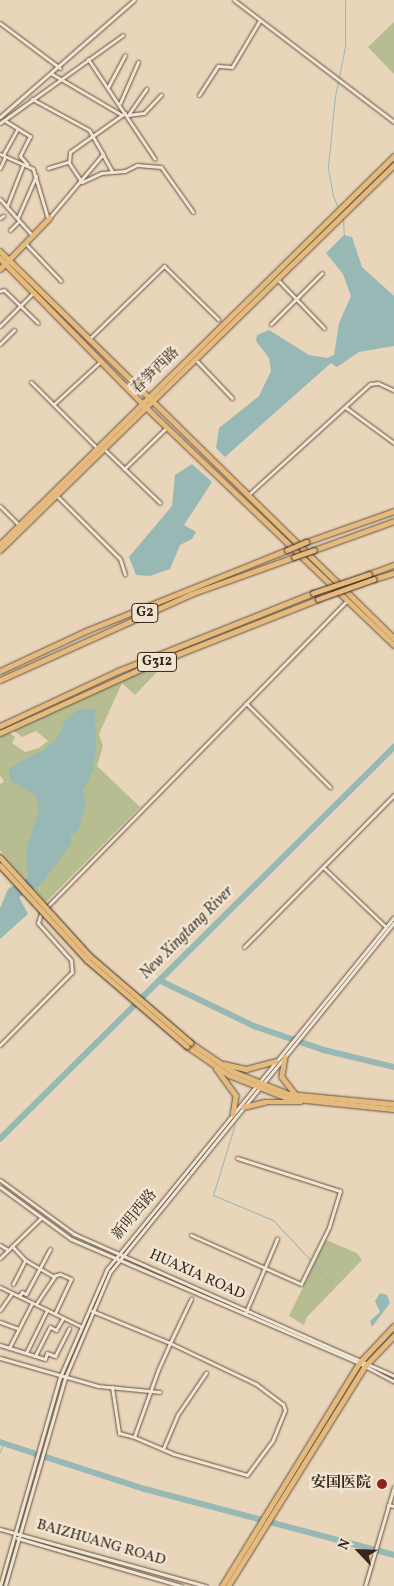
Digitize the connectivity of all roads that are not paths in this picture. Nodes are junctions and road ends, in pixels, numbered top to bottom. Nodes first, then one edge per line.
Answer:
1 (134, 0) edge
2 (234, 0) edge
3 (260, 20) junction
4 (0, 22) edge
5 (123, 35) dead end
6 (125, 55) dead end
7 (88, 59) junction
8 (138, 62) dead end
9 (60, 68) junction
10 (52, 74) junction
11 (61, 78) junction
12 (108, 87) junction
13 (146, 89) dead end
14 (161, 95) dead end
15 (199, 95) dead end
16 (32, 99) junction
17 (120, 104) junction
18 (124, 114) junction
19 (0, 117) edge
20 (2, 122) edge
21 (394, 122) edge
22 (17, 130) junction
23 (94, 134) junction
24 (103, 154) junction
25 (3, 156) edge
26 (394, 156) edge
27 (155, 159) dead end
28 (68, 162) junction
29 (28, 165) junction
30 (394, 165) edge
31 (23, 166) junction
32 (0, 168) edge
33 (48, 168) dead end
34 (112, 171) junction
35 (36, 175) junction
36 (82, 182) junction
37 (0, 199) edge
38 (7, 206) junction
39 (193, 212) dead end
40 (48, 218) junction
41 (18, 219) junction
42 (10, 230) dead end
43 (32, 235) junction
44 (25, 242) junction
45 (0, 251) edge
46 (0, 258) edge
47 (4, 264) edge
48 (322, 273) dead end
49 (60, 281) dead end
50 (279, 281) junction
51 (0, 291) edge
52 (34, 292) junction
53 (248, 299) junction
54 (295, 299) junction
55 (20, 306) junction
56 (254, 306) junction
57 (218, 319) dead end
58 (38, 323) dead end
59 (271, 324) dead end
60 (0, 326) edge
61 (324, 328) dead end
62 (14, 330) dead end
63 (89, 340) junction
64 (0, 344) edge
65 (100, 361) junction
66 (197, 361) junction
67 (31, 382) dead end
68 (393, 390) edge
69 (147, 398) junction
70 (232, 398) dead end
71 (142, 403) junction
72 (153, 403) junction
73 (54, 404) junction
74 (346, 407) junction
75 (148, 409) junction
76 (167, 427) junction
77 (394, 443) edge
78 (97, 448) junction
79 (105, 450) junction
80 (124, 469) junction
81 (57, 496) junction
82 (248, 496) junction
83 (160, 503) dead end
84 (0, 506) edge
85 (394, 511) edge
86 (394, 521) edge
87 (21, 526) junction
88 (0, 544) edge
89 (0, 550) edge
90 (394, 565) edge
91 (394, 573) edge
92 (125, 574) dead end
93 (348, 600) junction
94 (394, 638) edge
95 (394, 645) edge
96 (0, 671) edge
97 (0, 680) edge
98 (246, 704) junction
99 (0, 726) edge
100 (0, 733) edge
101 (330, 787) dead end
102 (394, 795) edge
103 (0, 857) edge
104 (0, 865) edge
105 (323, 867) junction
106 (394, 917) edge
107 (394, 923) edge
108 (386, 927) junction
109 (244, 947) dead end
110 (0, 1045) edge
111 (189, 1045) junction
112 (285, 1057) junction
113 (215, 1060) junction
114 (275, 1061) junction
115 (216, 1068) junction
116 (259, 1086) junction
117 (297, 1096) junction
118 (303, 1101) junction
119 (394, 1104) edge
120 (243, 1107) junction
121 (394, 1109) edge
122 (233, 1114) junction
123 (237, 1158) dead end
124 (0, 1180) edge
125 (0, 1187) edge
126 (41, 1218) junction
127 (191, 1235) dead end
128 (277, 1239) dead end
129 (0, 1245) edge
130 (12, 1246) junction
131 (50, 1249) dead end
132 (8, 1250) junction
133 (118, 1252) junction
134 (123, 1255) junction
135 (0, 1258) edge
136 (114, 1258) junction
137 (25, 1260) junction
138 (119, 1260) junction
139 (265, 1268) junction
140 (55, 1276) junction
141 (13, 1284) dead end
142 (0, 1287) edge
143 (12, 1293) junction
144 (19, 1296) junction
145 (191, 1299) dead end
146 (34, 1304) junction
147 (0, 1310) edge
148 (47, 1310) junction
149 (247, 1310) junction
150 (92, 1311) junction
151 (55, 1314) junction
152 (244, 1314) junction
153 (63, 1318) junction
154 (0, 1322) edge
155 (80, 1326) junction
156 (394, 1326) edge
157 (69, 1328) dead end
158 (19, 1329) junction
159 (394, 1336) edge
160 (170, 1343) junction
161 (0, 1345) edge
162 (9, 1348) junction
163 (26, 1353) junction
164 (36, 1356) junction
165 (0, 1359) edge
166 (361, 1361) junction
167 (367, 1364) junction
168 (206, 1373) dead end
169 (60, 1376) junction
170 (394, 1376) edge
171 (65, 1378) junction
172 (394, 1382) edge
173 (112, 1387) junction
174 (151, 1391) junction
175 (160, 1392) dead end
176 (134, 1438) junction
177 (163, 1449) junction
178 (394, 1487) edge
179 (388, 1505) junction
180 (394, 1506) edge
181 (0, 1528) edge
182 (20, 1531) junction
183 (14, 1533) junction
184 (18, 1539) junction
185 (0, 1586) edge
186 (4, 1586) edge
187 (181, 1586) edge
188 (206, 1586) edge
189 (222, 1586) edge
190 (228, 1586) edge
191 (365, 1586) edge

1 - 9 street
2 - 3 street
3 - 15 street
3 - 21 street
4 - 9 street
5 - 7 street
6 - 12 street
7 - 11 street
7 - 12 street
8 - 17 street
9 - 10 street
10 - 11 street
10 - 19 street
11 - 16 street
11 - 18 street
12 - 17 street
13 - 18 street
14 - 18 street
16 - 20 street
16 - 23 street
17 - 18 street
18 - 23 street
18 - 27 street
20 - 22 street
22 - 25 street
22 - 29 street
23 - 24 street
23 - 28 street
24 - 34 street
24 - 36 street
25 - 31 street
25 - 32 street
26 - 53 main road, 春笋西路
28 - 33 street
28 - 36 street
29 - 31 street
29 - 35 street
30 - 50 main road, 春笋西路
31 - 38 street
34 - 36 street
34 - 39 street
35 - 40 street
35 - 41 street
36 - 40 street
37 - 38 street
38 - 41 street
40 - 43 main road
41 - 42 street
41 - 43 street
43 - 44 main road
44 - 47 main road
44 - 49 street
45 - 47 main road
46 - 47 main road
47 - 52 main road
47 - 63 main road
48 - 54 street
50 - 54 street
50 - 56 main road, 春笋西路
51 - 55 street
52 - 55 street
52 - 65 main road
53 - 56 main road
53 - 69 main road, 春笋西路
54 - 59 street
54 - 61 street
55 - 58 street
55 - 60 street
56 - 66 main road, 春笋西路
57 - 63 street
62 - 64 street
63 - 69 main road
65 - 71 main road
65 - 73 street
66 - 70 street
66 - 72 main road, 春笋西路
67 - 73 street
68 - 74 street
69 - 71 main road, 春笋西路
69 - 72 main road
71 - 75 main road
71 - 78 main road, 春笋西路
72 - 75 main road, 春笋西路
72 - 82 main road
73 - 78 street
74 - 77 street
74 - 82 street
75 - 76 main road
75 - 79 main road, 春笋西路
76 - 80 street
76 - 93 main road
78 - 87 main road, 春笋西路
79 - 80 street
79 - 81 main road, 春笋西路
80 - 83 street
81 - 87 main road, 春笋西路
81 - 92 street
82 - 94 main road
84 - 87 street
85 - 96 highway, G2, bridge
86 - 97 highway, G2, bridge
87 - 88 main road, 春笋西路
87 - 89 main road, 春笋西路
90 - 99 highway, G312, bridge
91 - 100 highway, G312, bridge
93 - 95 main road
93 - 98 street
98 - 101 street
98 - 110 street
102 - 105 street
103 - 111 main road, bridge
104 - 111 main road, bridge
105 - 108 street
105 - 109 street
106 - 108 street, 新明西路
107 - 112 street, 新明西路
108 - 114 street, 新明西路
111 - 113 main road
111 - 115 main road
112 - 116 street, 新明西路
112 - 117 main road
113 - 114 main road
113 - 116 main road
114 - 116 street, 新明西路
115 - 116 main road
115 - 122 main road
116 - 117 main road
116 - 118 main road
116 - 120 street, 新明西路
116 - 122 street, 新明西路
117 - 119 main road
118 - 120 main road
118 - 121 main road
120 - 134 street, 新明西路
122 - 133 street, 新明西路
123 - 139 street
124 - 133 street, HUAXIA ROAD
125 - 126 street, HUAXIA ROAD
126 - 130 street
126 - 136 street, HUAXIA ROAD
127 - 139 street
128 - 139 street
129 - 132 street
130 - 132 street
130 - 137 street
131 - 144 street
132 - 135 street
133 - 134 street, HUAXIA ROAD
133 - 136 street, 新明西路
134 - 138 street, 新明西路
134 - 149 street, HUAXIA ROAD
136 - 138 street, HUAXIA ROAD
136 - 155 street, 新明西路
137 - 140 street
137 - 141 street
138 - 150 street, 新明西路
138 - 152 street, HUAXIA ROAD
139 - 149 street
140 - 146 street
140 - 151 street
142 - 143 street
143 - 144 street
143 - 147 street
144 - 146 street
145 - 160 street
146 - 148 street
146 - 158 street
148 - 151 street
148 - 163 street
149 - 152 street
149 - 166 street, HUAXIA ROAD
150 - 160 street
150 - 171 street, 新明西路
151 - 153 street
152 - 166 street, HUAXIA ROAD
153 - 155 street
153 - 164 street
154 - 158 street
155 - 169 street, 新明西路
156 - 166 main road
157 - 164 street
158 - 162 street
159 - 167 main road
160 - 174 street
160 - 177 street
161 - 162 street
162 - 163 street
163 - 164 street
165 - 169 street
166 - 167 street, HUAXIA ROAD
166 - 189 main road
167 - 170 street, HUAXIA ROAD
167 - 172 street, HUAXIA ROAD
167 - 190 main road
168 - 177 street
169 - 171 street
169 - 183 street, 新明西路
171 - 173 street
171 - 182 street, 新明西路
173 - 174 street
173 - 176 street
174 - 175 street
174 - 176 street
176 - 177 street
178 - 179 street
179 - 180 street
179 - 191 street
181 - 183 street
182 - 183 street, BAIZHUANG ROAD
182 - 184 street, 新明西路
182 - 188 street, BAIZHUANG ROAD
183 - 184 street, BAIZHUANG ROAD
183 - 185 street, 新明西路
184 - 186 street, 新明西路
184 - 187 street, BAIZHUANG ROAD

